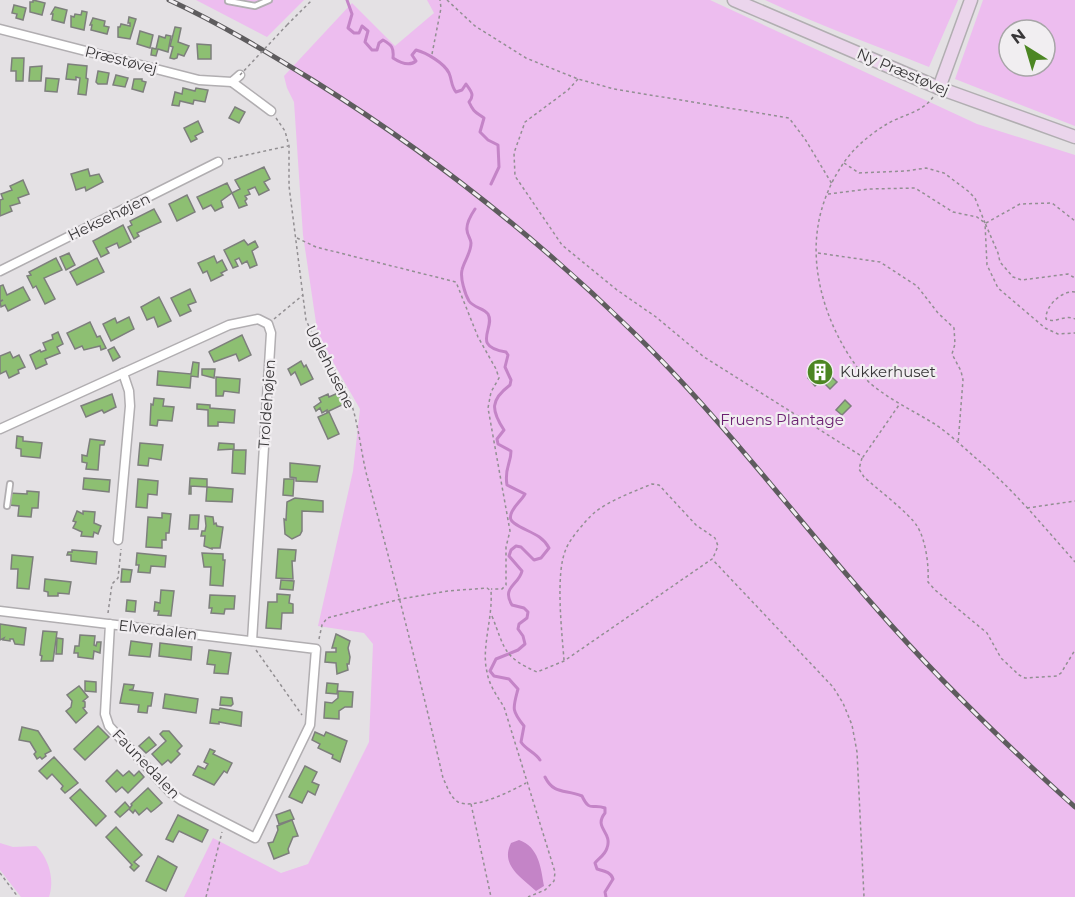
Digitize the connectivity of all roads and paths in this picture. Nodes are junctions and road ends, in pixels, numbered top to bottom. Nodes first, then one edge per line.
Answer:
1 (269, 0) edge
2 (312, 0) edge
3 (440, 0) edge
4 (447, 0) edge
5 (734, 0) edge
6 (971, 0) edge
7 (228, 1) edge
8 (0, 29) edge
9 (432, 54) dead end
10 (240, 75) joint
11 (578, 79) junction
12 (232, 82) junction
13 (939, 88) junction
14 (271, 111) joint
15 (1075, 137) edge
16 (289, 146) junction
17 (218, 162) joint
18 (844, 163) junction
19 (833, 184) junction
20 (827, 194) junction
21 (1075, 221) edge
22 (985, 223) junction
23 (296, 237) junction
24 (817, 252) junction
25 (0, 271) edge
26 (1075, 278) edge
27 (1075, 292) edge
28 (303, 294) junction
29 (1075, 319) edge
30 (268, 324) junction
31 (1075, 333) edge
32 (123, 373) junction
33 (899, 405) junction
34 (0, 429) edge
35 (958, 444) junction
36 (863, 457) junction
37 (10, 484) dead end
38 (1075, 501) edge
39 (7, 506) dead end
40 (1026, 508) junction
41 (118, 540) joint
42 (712, 559) junction
43 (1074, 560) edge
44 (489, 589) junction
45 (401, 599) junction
46 (0, 611) edge
47 (492, 616) junction
48 (110, 624) junction
49 (252, 641) junction
50 (316, 649) junction
51 (1075, 650) edge
52 (564, 661) junction
53 (310, 725) junction
54 (526, 783) junction
55 (471, 803) junction
56 (224, 822) junction
57 (0, 873) edge
58 (18, 897) edge
59 (206, 897) edge
60 (491, 897) edge
61 (528, 897) edge
62 (864, 897) edge

1 - 7 lane
2 - 10 path, bridge
3 - 9 path
4 - 11 path
5 - 13 street, Ny Præstøvej
6 - 13 street
8 - 12 street, Præstøvej
10 - 12 street
11 - 19 path
11 - 36 path
12 - 14 street
13 - 15 street, Ny Præstøvej
13 - 18 path
14 - 16 path, Uglehusene
16 - 17 path
16 - 23 path, Uglehusene
17 - 25 street, Heksehøjen
18 - 19 path
18 - 22 path
19 - 20 path
20 - 22 path
20 - 24 path
21 - 22 path
22 - 26 path
22 - 31 path
23 - 28 path, Uglehusene
23 - 44 path
24 - 33 path
24 - 35 path
27 - 29 path
28 - 30 path
28 - 45 path, Uglehusene
30 - 32 street
30 - 49 street, Troldehøjen
32 - 34 street
32 - 41 street
33 - 35 path
33 - 36 path
35 - 40 path
36 - 51 path
37 - 39 lane
38 - 40 path
40 - 43 path
41 - 48 path
42 - 52 path
42 - 52 path
42 - 62 path
44 - 45 path
44 - 47 path
45 - 50 path
45 - 55 path, Uglehusene
46 - 48 street, Elverdalen
47 - 52 path
47 - 54 path
48 - 49 street, Elverdalen
48 - 56 street, Faunedalen
49 - 50 street, Elverdalen
49 - 53 path
50 - 53 street, Faunedalen
53 - 56 street, Faunedalen
54 - 55 path
54 - 61 path
55 - 60 path
56 - 59 path
57 - 58 path

